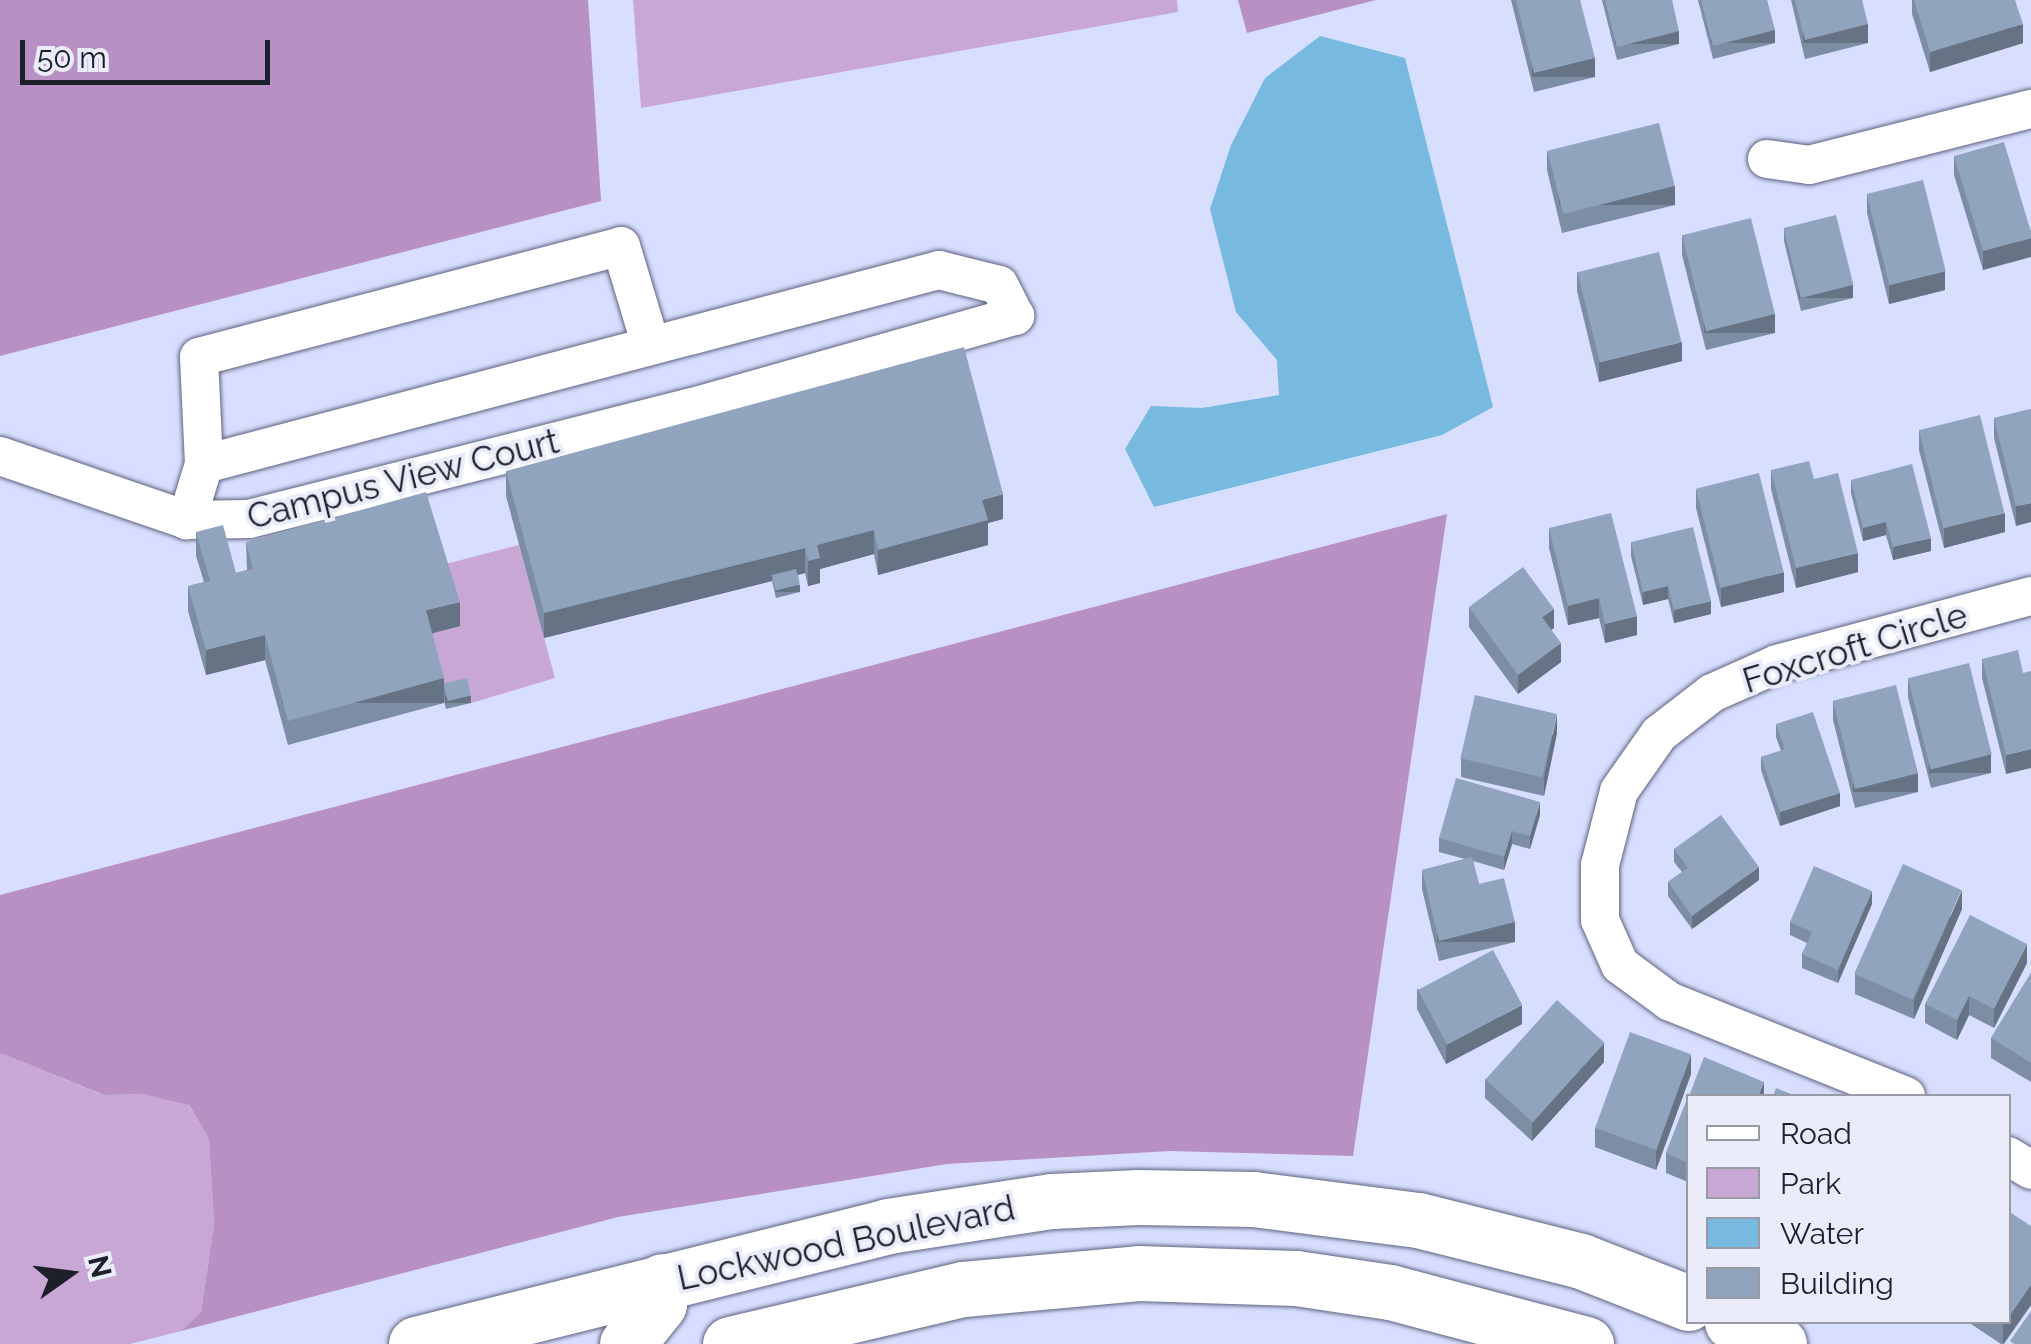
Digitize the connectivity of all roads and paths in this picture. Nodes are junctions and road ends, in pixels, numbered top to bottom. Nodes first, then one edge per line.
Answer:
1 (2031, 109) edge
2 (1767, 159) dead end
3 (651, 346) junction
4 (0, 456) edge
5 (204, 464) junction
6 (187, 520) junction
7 (2031, 596) edge
8 (1901, 1094) edge
9 (1138, 1197) junction
10 (1138, 1273) junction
11 (662, 1281) junction
12 (1686, 1302) edge
13 (570, 1306) junction
14 (1736, 1324) edge
15 (416, 1344) edge
16 (524, 1344) edge
17 (627, 1344) edge
18 (730, 1344) edge
19 (1586, 1344) edge
20 (1779, 1344) edge

1 - 2 street
3 - 5 street
3 - 5 street
3 - 6 street, Campus View Court
4 - 6 street, Campus View Court
5 - 6 street
7 - 8 street, Foxcroft Circle
9 - 10 main road
9 - 11 main road, Lockwood Boulevard
9 - 12 main road, Lockwood Boulevard
10 - 18 main road, Lockwood Boulevard
10 - 19 main road, Lockwood Boulevard
11 - 13 main road, Lockwood Boulevard
11 - 17 main road
13 - 15 main road, Lockwood Boulevard
13 - 16 main road
14 - 20 main road

